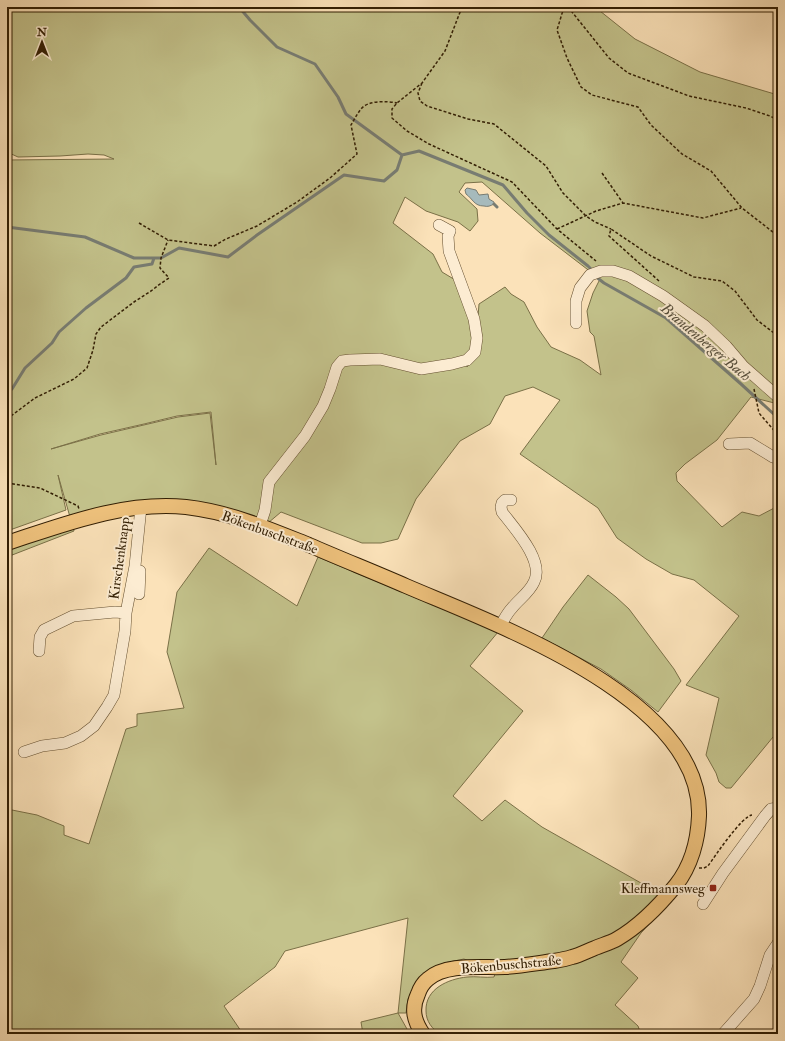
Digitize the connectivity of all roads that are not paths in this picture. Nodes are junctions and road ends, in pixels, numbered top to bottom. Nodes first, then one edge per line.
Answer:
1 (439, 225) dead end
2 (576, 324) dead end
3 (778, 397) edge
4 (729, 444) dead end
5 (778, 459) edge
6 (511, 500) dead end
7 (145, 507) junction
8 (260, 526) junction
9 (7, 543) edge
10 (139, 594) dead end
11 (126, 613) junction
12 (500, 626) junction
13 (39, 651) dead end
14 (24, 752) dead end
15 (778, 808) edge
16 (703, 904) dead end
17 (778, 943) edge
18 (423, 1034) edge
19 (723, 1034) edge

1 - 8 street
2 - 3 street
4 - 5 street
6 - 12 street
7 - 8 main road, Bökenbuschstraße
7 - 9 main road, Bökenbuschstraße
7 - 10 street
7 - 11 street, Kirschenknapp
8 - 12 main road, Bökenbuschstraße
11 - 13 street, Kirschenknapp
11 - 14 street, Kirschenknapp
12 - 18 main road, Bökenbuschstraße
15 - 16 street
17 - 19 street

